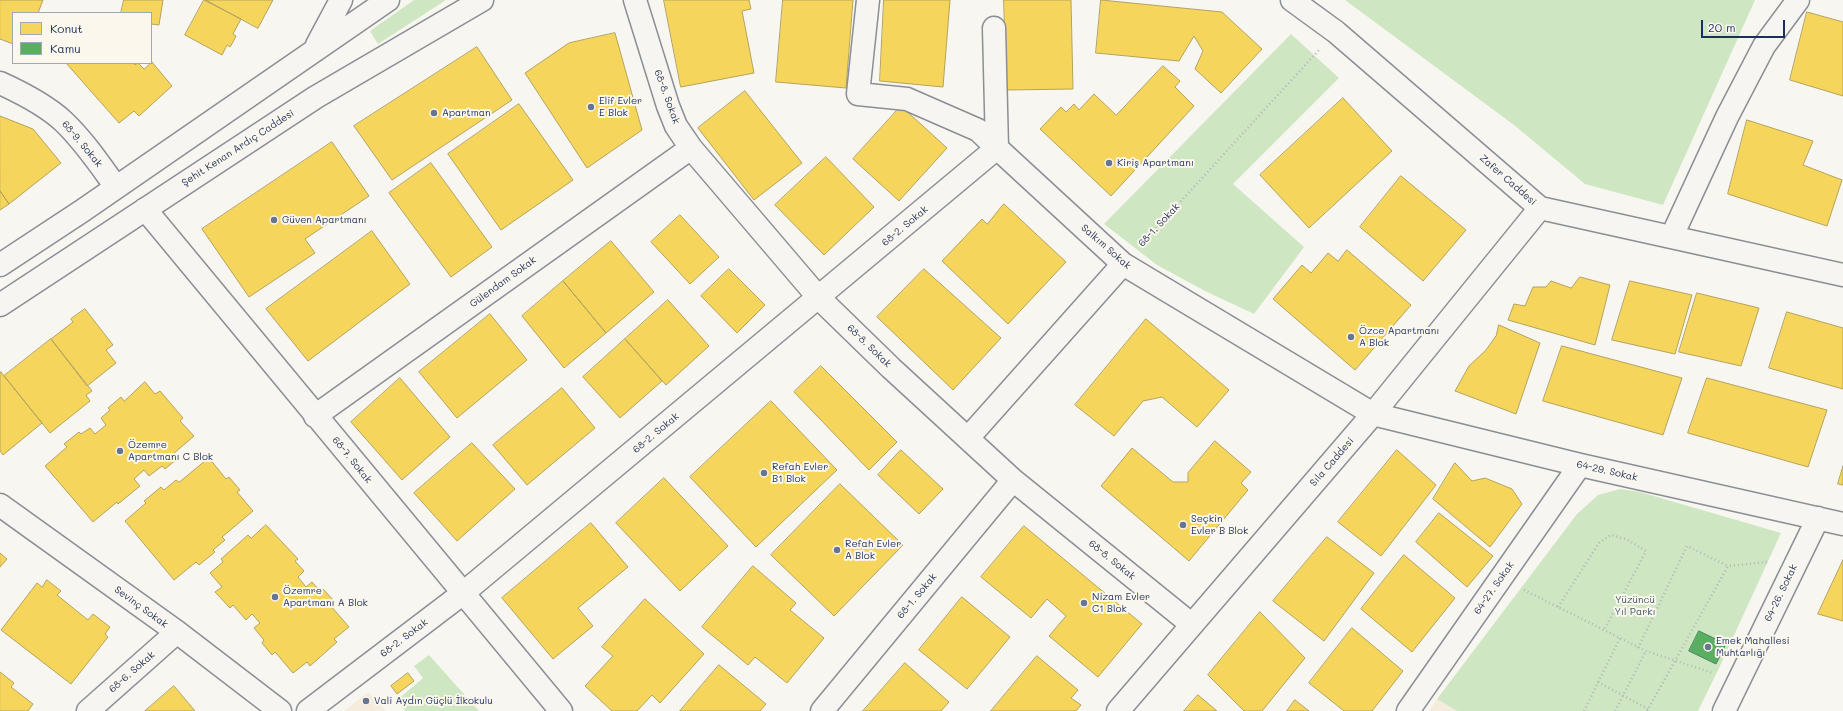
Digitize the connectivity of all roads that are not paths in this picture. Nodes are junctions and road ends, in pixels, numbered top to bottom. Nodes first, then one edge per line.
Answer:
1 (341, 0) edge
2 (388, 0) edge
3 (482, 0) edge
4 (635, 0) edge
5 (868, 0) edge
6 (1292, 0) edge
7 (1798, 0) edge
8 (994, 28) dead end
9 (313, 50) junction
10 (0, 83) edge
11 (691, 148) junction
12 (997, 148) junction
13 (116, 187) junction
14 (1540, 208) junction
15 (145, 209) junction
16 (1672, 236) junction
17 (1123, 264) junction
18 (0, 265) edge
19 (1843, 275) edge
20 (819, 298) junction
21 (0, 304) edge
22 (1373, 414) junction
23 (315, 416) junction
24 (968, 438) junction
25 (1580, 465) junction
26 (1013, 480) junction
27 (0, 505) edge
28 (1818, 518) junction
29 (1843, 524) edge
30 (462, 594) junction
31 (1191, 624) junction
32 (177, 632) junction
33 (88, 711) edge
34 (280, 711) edge
35 (308, 711) edge
36 (560, 711) edge
37 (822, 711) edge
38 (1118, 711) edge
39 (1408, 711) edge
40 (1724, 711) edge

1 - 9 street
2 - 9 street
3 - 15 street, Şehit Kenan Ardıç Caddesi
4 - 11 street, 68-8. Sokak
5 - 12 street, Salkım Sokak
6 - 14 street, Zafer Caddesi
7 - 16 street
8 - 12 street
9 - 13 street
10 - 13 street, 68-9. Sokak
11 - 20 street, 68-8. Sokak
11 - 23 street, Gülendam Sokak
12 - 17 street, Salkım Sokak
12 - 20 street, 68-2. Sokak
13 - 18 street
14 - 16 street, Zafer Caddesi
14 - 22 street, Sıla Caddesi
15 - 21 street, Şehit Kenan Ardıç Caddesi
15 - 23 street, 68-7. Sokak
16 - 19 street, Zafer Caddesi
17 - 22 street, Salkım Sokak
17 - 24 street
20 - 24 street, 68-8. Sokak
20 - 30 street, 68-2. Sokak
22 - 25 street, 64-29. Sokak
22 - 31 street, Sıla Caddesi
23 - 30 street, 68-7. Sokak
24 - 26 street, 68-8. Sokak
25 - 28 street, 64-29. Sokak
25 - 39 street, 64-27. Sokak
26 - 31 street, 68-8. Sokak
26 - 37 street, 68-1. Sokak
27 - 32 street, Sevinç Sokak
28 - 29 street, 64-29. Sokak
28 - 40 street, 64-26. Sokak
30 - 35 street, 68-2. Sokak
30 - 36 street, 68-7. Sokak
31 - 38 street, Sıla Caddesi
32 - 33 street, 68-6. Sokak
32 - 34 street, Sevinç Sokak

